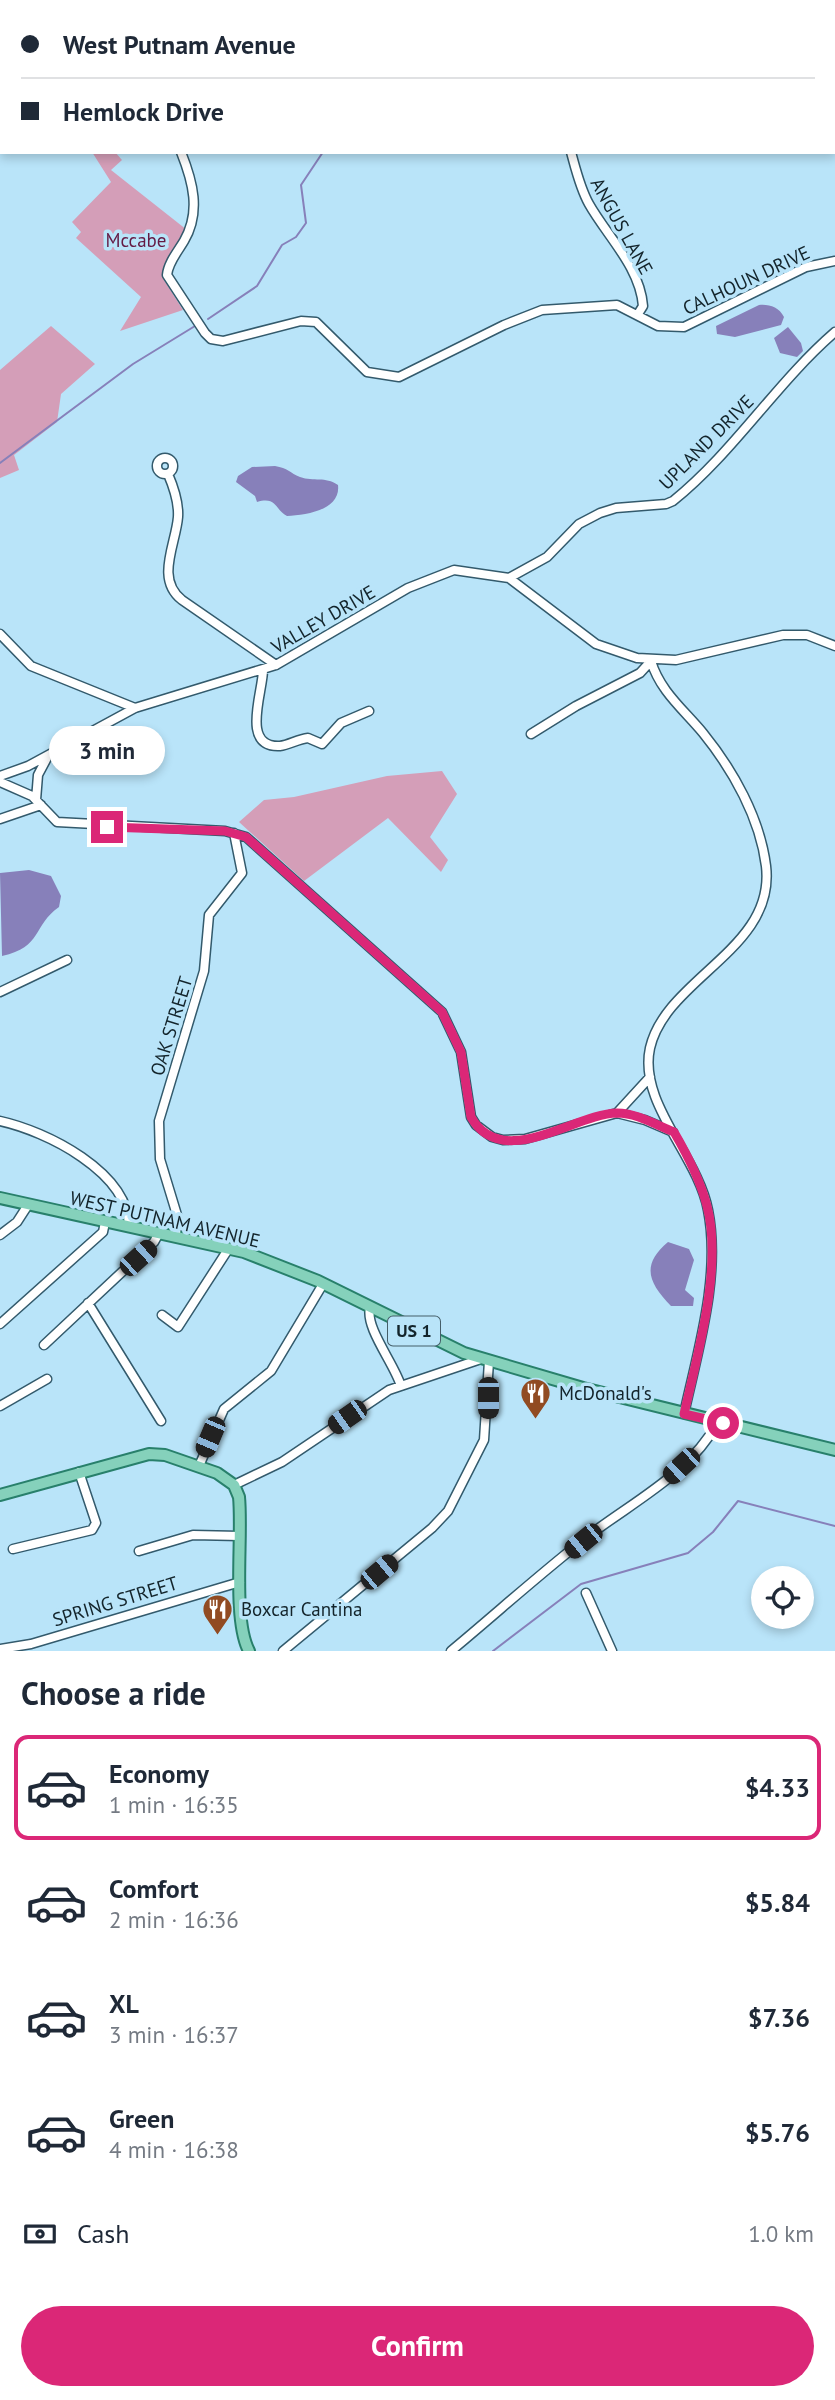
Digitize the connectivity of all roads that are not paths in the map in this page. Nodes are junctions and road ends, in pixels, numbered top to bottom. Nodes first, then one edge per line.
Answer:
1 (182, 154) edge
2 (572, 154) edge
3 (835, 261) edge
4 (638, 313) junction
5 (835, 332) edge
6 (168, 474) dead end
7 (509, 578) junction
8 (0, 634) edge
9 (835, 646) edge
10 (651, 661) junction
11 (276, 665) junction
12 (263, 670) junction
13 (135, 708) junction
14 (369, 711) dead end
15 (531, 734) dead end
16 (48, 756) junction
17 (0, 776) edge
18 (0, 782) edge
19 (38, 802) junction
20 (0, 819) edge
21 (234, 833) junction
22 (67, 960) dead end
23 (0, 992) edge
24 (650, 1077) junction
25 (617, 1113) junction
26 (0, 1121) edge
27 (674, 1132) junction
28 (0, 1198) edge
29 (28, 1205) junction
30 (106, 1222) junction
31 (130, 1227) junction
32 (159, 1233) junction
33 (0, 1235) edge
34 (176, 1237) junction
35 (229, 1248) junction
36 (323, 1284) junction
37 (88, 1303) junction
38 (370, 1308) junction
39 (162, 1315) dead end
40 (0, 1324) edge
41 (44, 1345) dead end
42 (485, 1360) junction
43 (47, 1379) dead end
44 (401, 1386) junction
45 (0, 1406) edge
46 (684, 1414) junction
47 (161, 1421) dead end
48 (718, 1422) junction
49 (835, 1450) edge
50 (199, 1466) junction
51 (79, 1472) junction
52 (234, 1485) junction
53 (0, 1495) edge
54 (240, 1536) junction
55 (13, 1549) dead end
56 (139, 1551) dead end
57 (240, 1582) junction
58 (586, 1593) dead end
59 (0, 1649) edge
60 (249, 1651) edge
61 (283, 1651) edge
62 (451, 1651) edge
63 (612, 1651) edge

1 - 4 street, CALHOUN DRIVE
2 - 4 street, ANGUS LANE
3 - 4 street, CALHOUN DRIVE
5 - 7 street, UPLAND DRIVE
6 - 11 street
7 - 10 street, VALLEY DRIVE
7 - 11 street, VALLEY DRIVE
8 - 13 street
9 - 10 street, VALLEY DRIVE
10 - 15 street
10 - 24 street
11 - 12 street, VALLEY DRIVE
12 - 13 street, VALLEY DRIVE
12 - 14 street
13 - 16 street, VALLEY DRIVE
16 - 17 street, VALLEY DRIVE
16 - 19 street
18 - 19 street
19 - 20 street
19 - 21 street
21 - 25 street
21 - 34 street, OAK STREET
22 - 23 street
24 - 25 street
24 - 27 street
25 - 27 street
26 - 31 street
27 - 46 street
28 - 29 main road, WEST PUTNAM AVENUE / US 1
29 - 30 main road, WEST PUTNAM AVENUE / US 1
29 - 33 street
30 - 31 main road, WEST PUTNAM AVENUE / US 1
30 - 40 street
31 - 32 main road, WEST PUTNAM AVENUE / US 1
32 - 34 main road, WEST PUTNAM AVENUE / US 1
32 - 37 street
34 - 35 main road, WEST PUTNAM AVENUE / US 1
35 - 36 main road, WEST PUTNAM AVENUE / US 1
35 - 39 street
36 - 38 main road, WEST PUTNAM AVENUE / US 1
36 - 50 street
37 - 41 street
37 - 47 street
38 - 42 main road, WEST PUTNAM AVENUE / US 1
38 - 44 street
42 - 44 street
42 - 46 main road, WEST PUTNAM AVENUE / US 1
42 - 61 street
43 - 45 street
44 - 52 street
46 - 48 main road, WEST PUTNAM AVENUE / US 1
48 - 49 main road, WEST PUTNAM AVENUE / US 1
48 - 62 street
50 - 51 main road
50 - 52 main road
51 - 53 main road
51 - 55 street
52 - 54 main road
54 - 56 street
54 - 57 main road
57 - 59 street, SPRING STREET
57 - 60 main road
58 - 63 street

